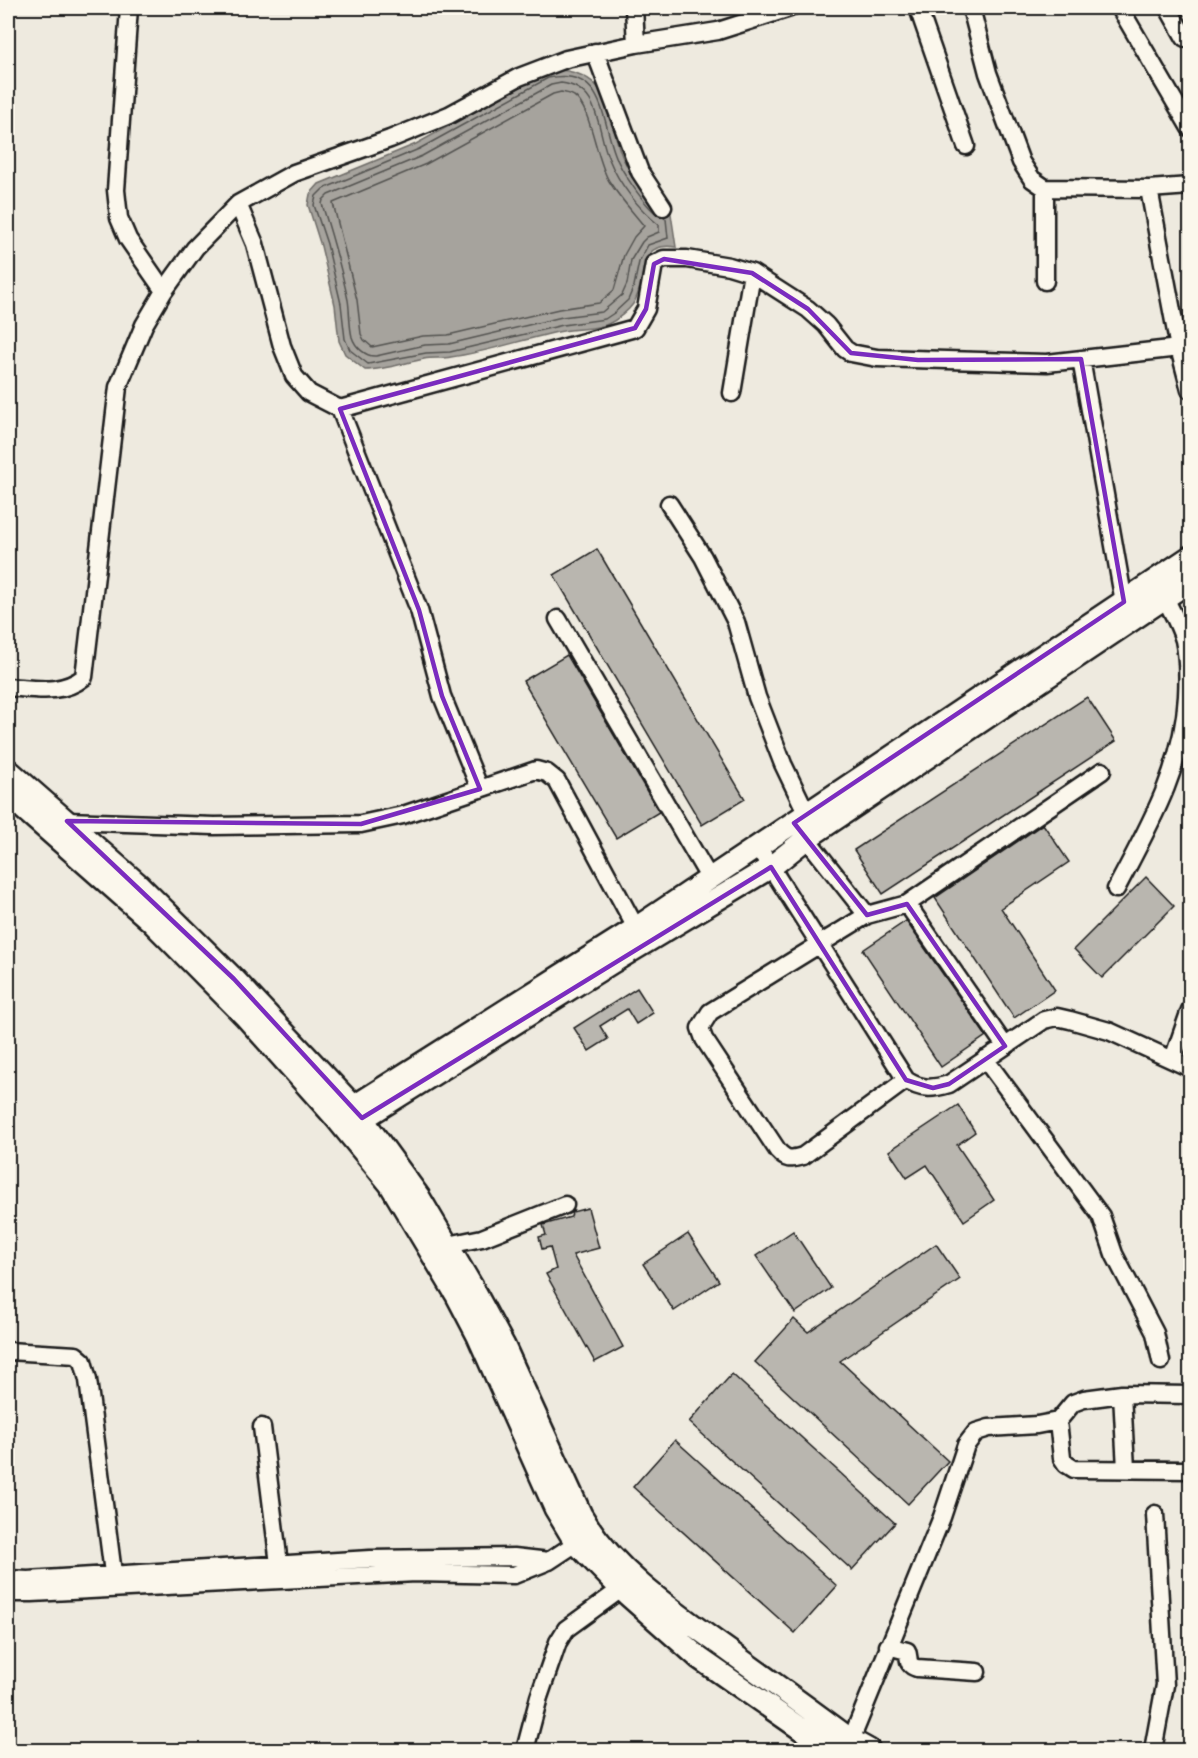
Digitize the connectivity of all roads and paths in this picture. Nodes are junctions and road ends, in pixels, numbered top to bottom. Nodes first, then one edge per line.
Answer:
1 (129, 8) edge
2 (633, 8) edge
3 (790, 8) edge
4 (918, 8) edge
5 (971, 8) edge
6 (1120, 8) edge
7 (1168, 8) edge
8 (1185, 38) dead end
9 (636, 44) junction
10 (595, 52) junction
11 (1191, 128) edge
12 (966, 146) dead end
13 (1191, 186) edge
14 (1045, 188) junction
15 (1149, 189) junction
16 (238, 204) junction
17 (663, 207) dead end
18 (752, 273) junction
19 (1045, 281) dead end
20 (164, 291) junction
21 (1179, 348) junction
22 (1081, 359) junction
23 (1191, 390) edge
24 (732, 393) dead end
25 (340, 409) junction
26 (669, 504) dead end
27 (1191, 557) edge
28 (1191, 581) edge
29 (1165, 598) junction
30 (1124, 602) junction
31 (558, 619) dead end
32 (8, 687) edge
33 (8, 770) edge
34 (1102, 771) dead end
35 (480, 789) junction
36 (8, 795) edge
37 (67, 821) junction
38 (803, 825) junction
39 (758, 847) junction
40 (771, 867) junction
41 (710, 879) junction
42 (1116, 889) dead end
43 (907, 904) junction
44 (867, 915) junction
45 (636, 928) junction
46 (820, 944) junction
47 (1191, 1010) edge
48 (1005, 1046) junction
49 (985, 1059) junction
50 (1173, 1059) junction
51 (1191, 1068) edge
52 (906, 1080) junction
53 (349, 1118) junction
54 (565, 1205) dead end
55 (439, 1248) junction
56 (8, 1351) edge
57 (1161, 1361) dead end
58 (1122, 1394) junction
59 (1191, 1395) edge
60 (1058, 1421) junction
61 (262, 1427) dead end
62 (1126, 1469) junction
63 (1191, 1470) edge
64 (1155, 1514) dead end
65 (584, 1538) junction
66 (549, 1561) junction
67 (279, 1564) junction
68 (113, 1573) junction
69 (8, 1579) edge
70 (621, 1589) junction
71 (8, 1593) edge
72 (888, 1646) junction
73 (977, 1672) dead end
74 (860, 1745) edge
75 (525, 1750) edge
76 (831, 1750) edge
77 (1152, 1750) edge

1 - 20 street
2 - 9 street
3 - 9 street
4 - 12 street
5 - 14 street
6 - 11 street
7 - 8 street
9 - 10 street
10 - 16 street
10 - 17 street
13 - 15 street
14 - 15 street
14 - 19 street
15 - 21 street
16 - 20 street
16 - 25 street
18 - 22 street
18 - 24 street
18 - 25 street
20 - 32 street
21 - 22 street
21 - 23 street
22 - 30 street
25 - 35 street
26 - 38 street
27 - 30 main road
28 - 29 main road
29 - 38 main road
29 - 42 street
30 - 38 main road
31 - 41 street
33 - 37 main road
34 - 43 street
35 - 37 street
35 - 45 street
36 - 53 main road
37 - 53 main road
38 - 39 main road
38 - 40 main road
38 - 44 street
39 - 40 street
39 - 41 main road
40 - 46 street
40 - 53 main road
41 - 45 main road
43 - 44 street
43 - 48 street
44 - 46 street
45 - 53 main road
46 - 52 street
46 - 52 street
47 - 50 street
48 - 49 street
48 - 50 street
49 - 52 street
49 - 57 street
50 - 51 street
53 - 55 main road
54 - 55 street
55 - 65 main road
56 - 68 street
58 - 59 street
58 - 60 street
58 - 62 street
60 - 62 street
60 - 72 street
61 - 67 street
62 - 63 street
64 - 77 street
65 - 66 street
65 - 70 main road
65 - 74 main road
66 - 67 street
66 - 71 street
67 - 68 street
68 - 69 street
70 - 75 street
70 - 76 main road
72 - 73 street
72 - 74 street

